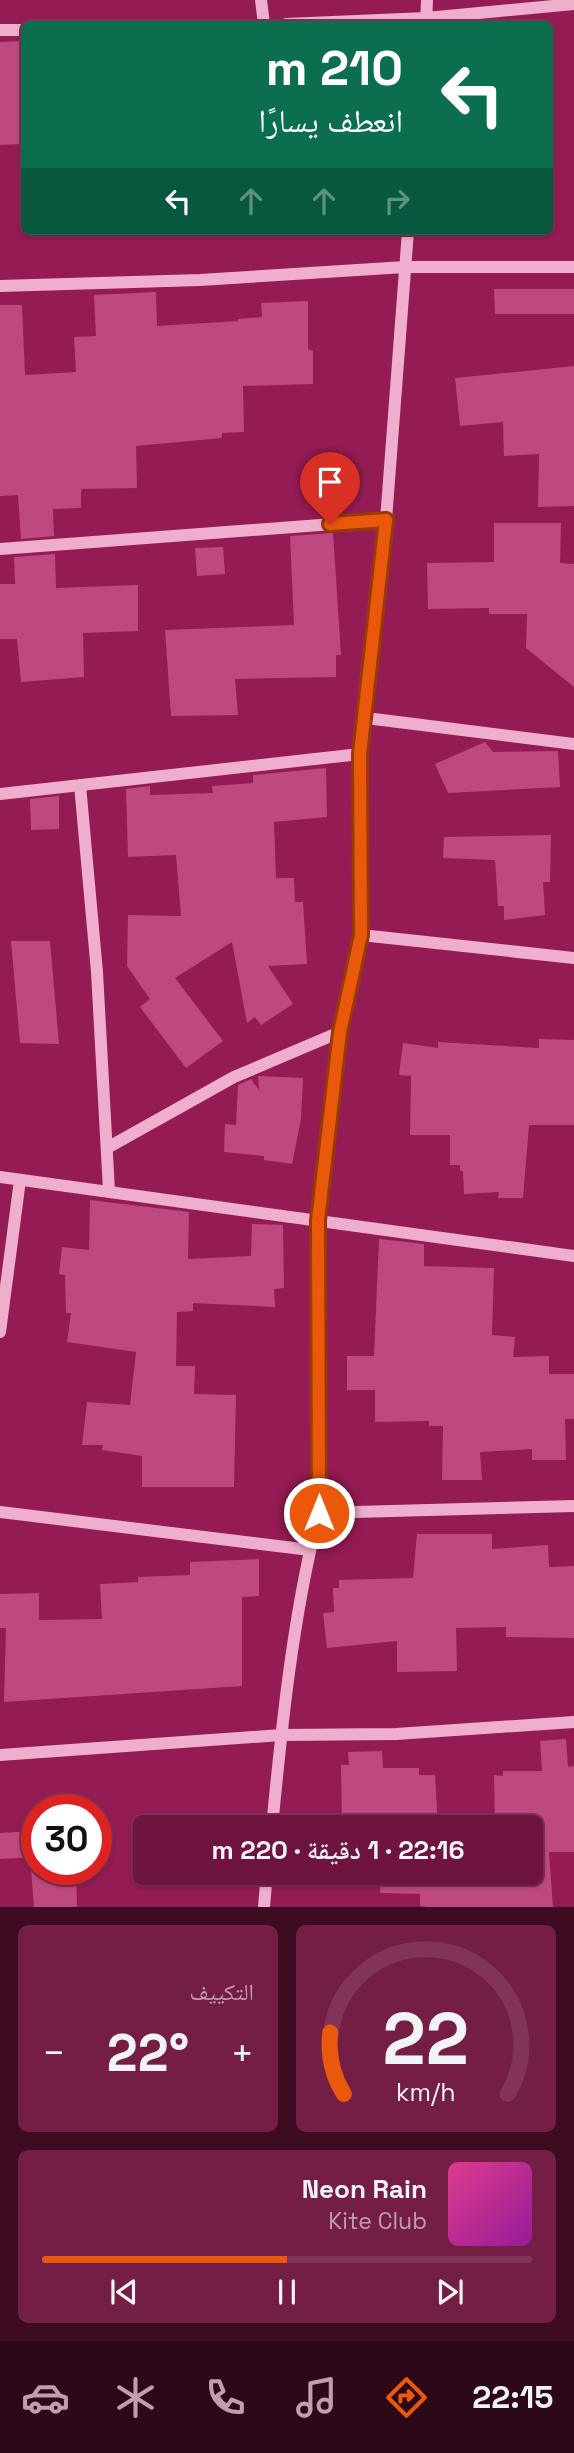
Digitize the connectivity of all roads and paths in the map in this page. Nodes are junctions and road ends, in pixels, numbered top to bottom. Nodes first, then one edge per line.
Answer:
1 (261, 0) edge
2 (428, 0) edge
3 (574, 4) edge
4 (264, 21) edge
5 (426, 21) edge
6 (0, 30) edge
7 (21, 30) edge
8 (408, 235) edge
9 (405, 267) junction
10 (574, 267) edge
11 (0, 286) edge
12 (386, 520) junction
13 (0, 549) edge
14 (366, 718) junction
15 (574, 744) edge
16 (360, 754) junction
17 (80, 785) junction
18 (0, 794) edge
19 (361, 935) junction
20 (574, 958) edge
21 (340, 1032) junction
22 (107, 1147) junction
23 (0, 1177) edge
24 (20, 1180) junction
25 (109, 1191) junction
26 (318, 1220) junction
27 (574, 1255) edge
28 (0, 1332) edge
29 (574, 1506) edge
30 (0, 1512) edge
31 (319, 1513) junction
32 (310, 1550) junction
33 (574, 1721) edge
34 (281, 1735) junction
35 (0, 1755) edge
36 (273, 1815) edge
37 (266, 1885) edge
38 (264, 1907) edge

1 - 4 street
2 - 5 street
3 - 5 street
6 - 7 street
8 - 9 street
9 - 10 street
9 - 11 street
9 - 12 street
12 - 13 street
12 - 14 street
14 - 15 street
14 - 16 street
16 - 17 street
16 - 19 street
17 - 18 street
17 - 22 street
19 - 20 street
19 - 21 street
21 - 22 street
21 - 26 street
22 - 25 street
23 - 24 street
24 - 25 street
24 - 28 street
25 - 26 street
26 - 27 street
26 - 31 street
29 - 31 street
30 - 32 street
31 - 32 street
32 - 34 street
33 - 34 street
34 - 35 street
34 - 36 street
37 - 38 street

